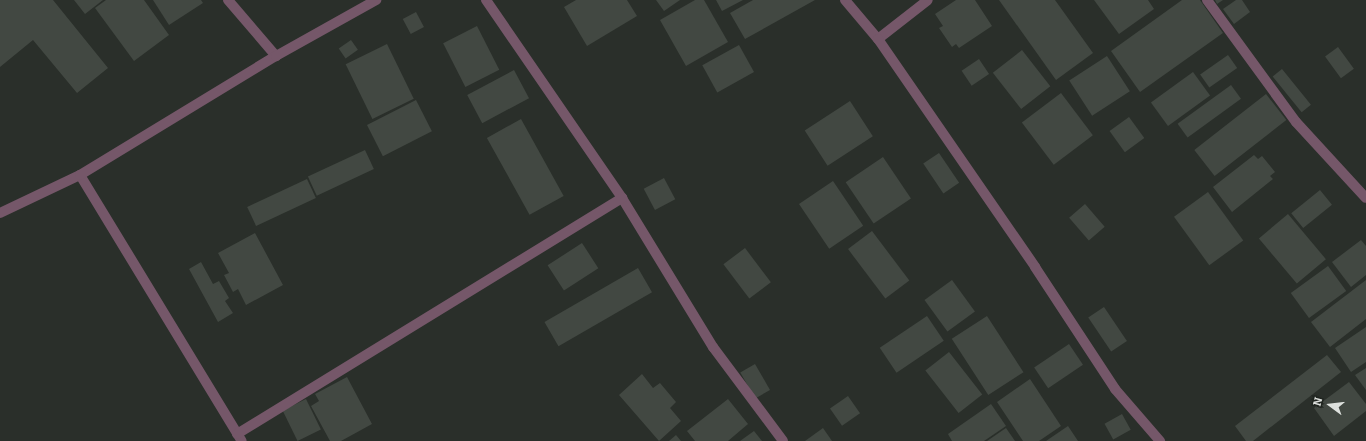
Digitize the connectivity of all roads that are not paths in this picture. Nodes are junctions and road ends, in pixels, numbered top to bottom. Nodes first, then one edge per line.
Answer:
1 (228, 0) edge
2 (376, 0) edge
3 (486, 0) edge
4 (845, 0) edge
5 (928, 0) edge
6 (1207, 0) edge
7 (878, 39) junction
8 (276, 56) junction
9 (80, 176) junction
10 (622, 198) junction
11 (1366, 198) edge
12 (0, 213) edge
13 (240, 438) edge
14 (783, 441) edge
15 (1160, 441) edge

1 - 8 street
2 - 8 street
3 - 10 street
4 - 7 street
5 - 7 street
6 - 11 street
7 - 15 street
8 - 9 street
9 - 12 street
9 - 13 street
10 - 13 street
10 - 14 street

